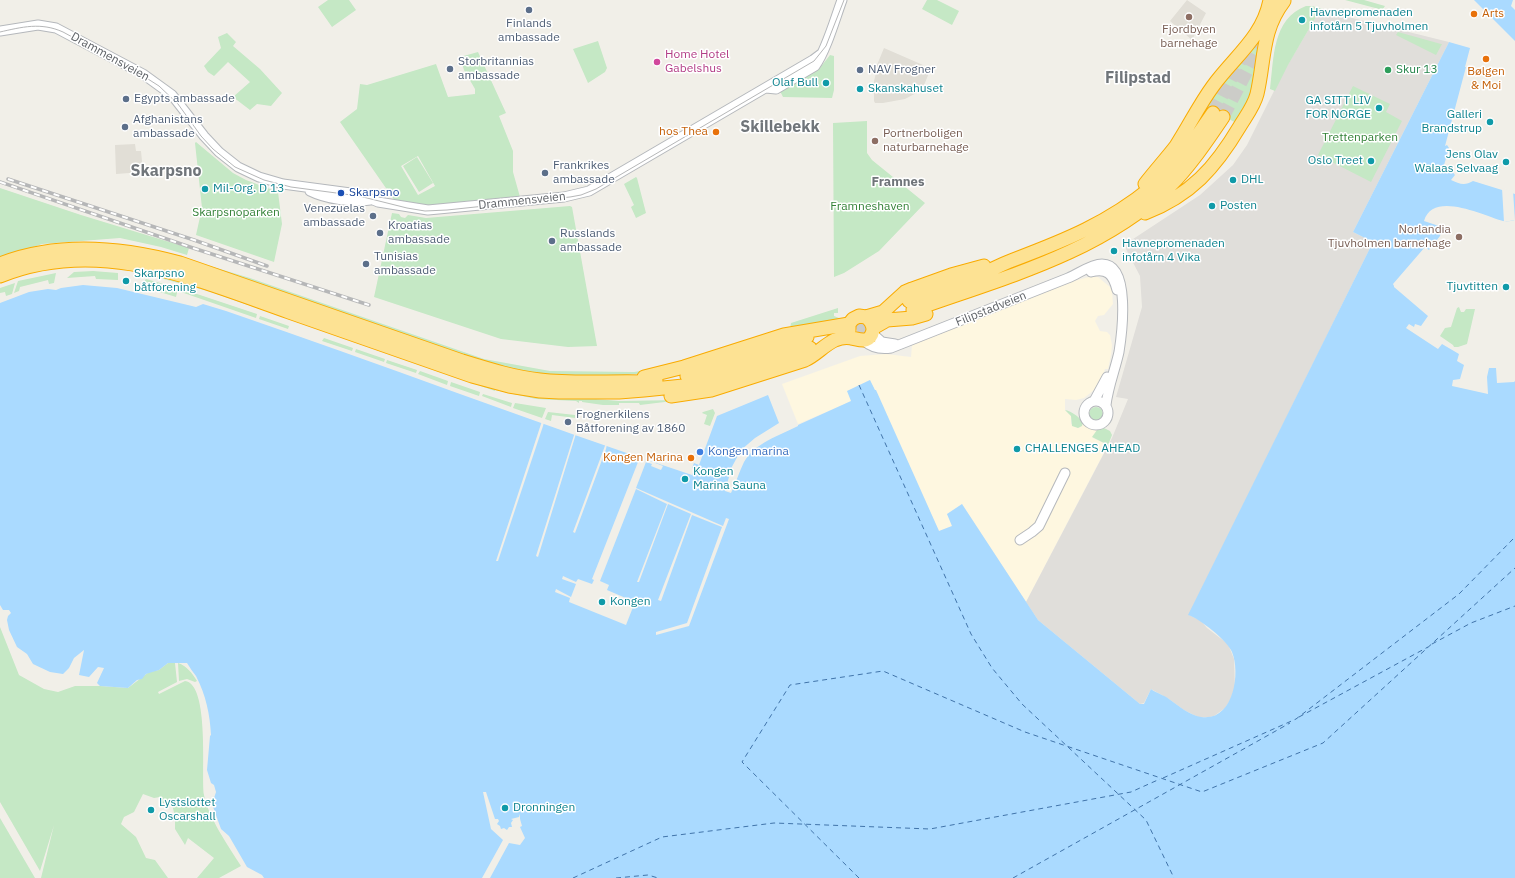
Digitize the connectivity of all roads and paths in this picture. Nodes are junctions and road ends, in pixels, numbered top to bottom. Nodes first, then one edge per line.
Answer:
1 (842, 0) edge
2 (1270, 0) edge
3 (1283, 0) edge
4 (0, 31) edge
5 (1128, 205) junction
6 (1127, 221) junction
7 (0, 264) edge
8 (1078, 274) junction
9 (0, 276) edge
10 (909, 306) junction
11 (849, 324) junction
12 (865, 331) junction
13 (620, 381) junction
14 (595, 392) junction
15 (1094, 401) junction
16 (1106, 406) junction
17 (1065, 473) dead end
18 (1020, 540) dead end

1 - 4 street, Drammensveien
2 - 5 highway
3 - 6 highway
5 - 6 highway
5 - 10 highway
6 - 10 highway
7 - 13 highway
8 - 12 street, Filipstadveien
8 - 15 street, Filipstadveien
8 - 16 street, Filipstadveien
9 - 14 highway
10 - 12 highway
10 - 12 highway
11 - 12 highway
11 - 12 highway
11 - 13 highway
12 - 14 highway
13 - 14 highway
15 - 16 street
15 - 16 street, Filipstadveien
17 - 18 street

